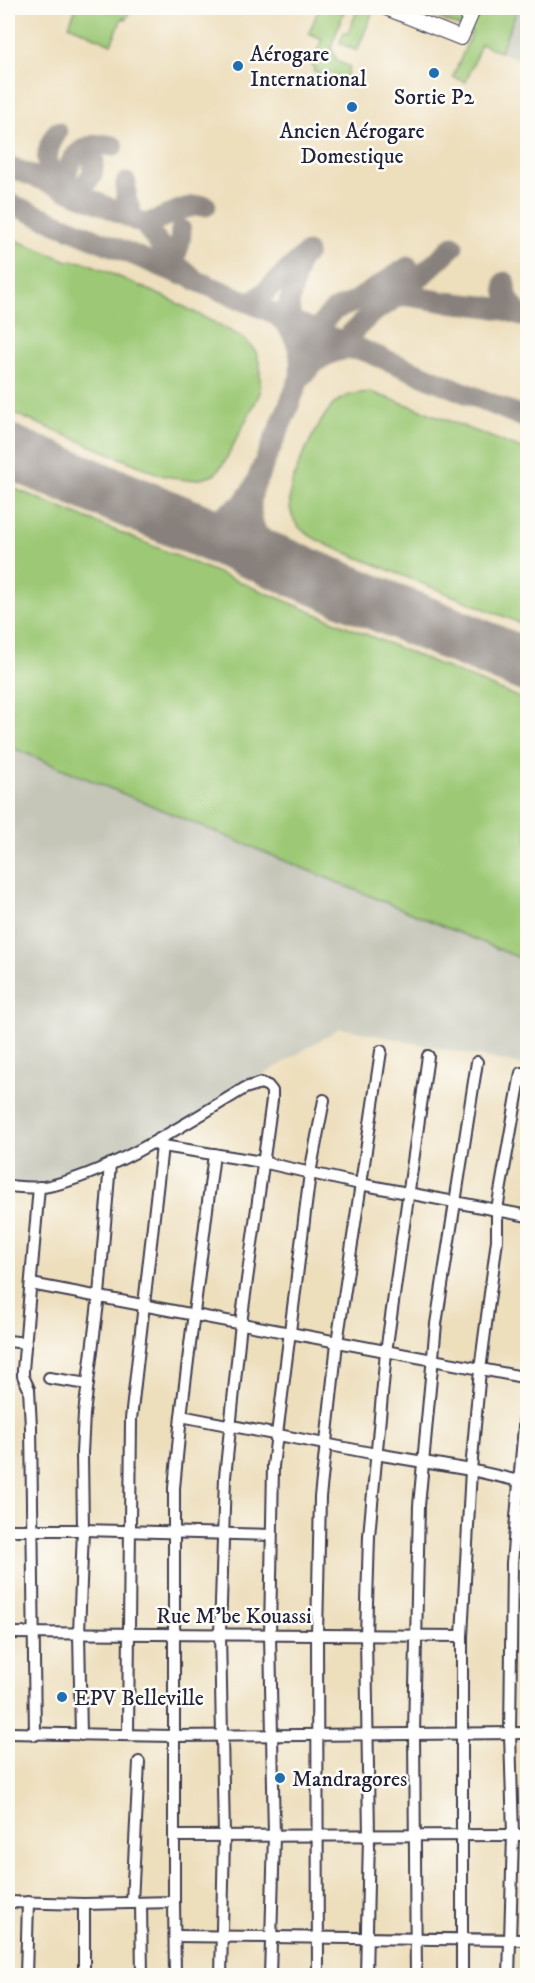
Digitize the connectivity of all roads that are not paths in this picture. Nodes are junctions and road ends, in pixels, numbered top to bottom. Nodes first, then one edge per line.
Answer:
1 (386, 8) edge
2 (474, 8) edge
3 (381, 1051) dead end
4 (428, 1056) dead end
5 (477, 1062) dead end
6 (521, 1072) dead end
7 (324, 1100) dead end
8 (148, 1144) junction
9 (162, 1146) junction
10 (214, 1154) junction
11 (262, 1162) junction
12 (110, 1164) junction
13 (310, 1173) junction
14 (360, 1184) junction
15 (8, 1186) edge
16 (39, 1187) junction
17 (409, 1194) junction
18 (454, 1201) junction
19 (497, 1209) junction
20 (528, 1216) edge
21 (31, 1284) junction
22 (99, 1295) junction
23 (145, 1304) junction
24 (193, 1315) junction
25 (242, 1323) junction
26 (290, 1332) junction
27 (8, 1341) edge
28 (26, 1343) junction
29 (337, 1343) junction
30 (386, 1352) junction
31 (433, 1361) junction
32 (480, 1370) junction
33 (49, 1378) dead end
34 (528, 1380) edge
35 (88, 1384) junction
36 (181, 1416) junction
37 (230, 1427) junction
38 (276, 1435) junction
39 (325, 1444) junction
40 (376, 1454) junction
41 (423, 1462) junction
42 (471, 1470) junction
43 (523, 1483) edge
44 (8, 1530) edge
45 (33, 1530) junction
46 (83, 1530) junction
47 (129, 1531) junction
48 (175, 1532) junction
49 (223, 1533) junction
50 (271, 1535) junction
51 (33, 1632) junction
52 (8, 1633) edge
53 (80, 1633) junction
54 (220, 1634) junction
55 (317, 1634) junction
56 (128, 1635) junction
57 (174, 1635) junction
58 (270, 1635) junction
59 (366, 1636) junction
60 (415, 1636) junction
61 (462, 1636) junction
62 (8, 1733) edge
63 (367, 1733) junction
64 (414, 1733) junction
65 (528, 1733) edge
66 (128, 1734) junction
67 (273, 1734) junction
68 (510, 1734) junction
69 (34, 1735) junction
70 (81, 1735) junction
71 (222, 1735) junction
72 (317, 1735) junction
73 (462, 1735) junction
74 (174, 1736) junction
75 (140, 1762) dead end
76 (318, 1835) junction
77 (415, 1835) junction
78 (463, 1835) junction
79 (513, 1835) junction
80 (528, 1835) edge
81 (175, 1836) junction
82 (224, 1836) junction
83 (274, 1836) junction
84 (369, 1836) junction
85 (8, 1902) edge
86 (28, 1902) junction
87 (174, 1902) junction
88 (137, 1903) junction
89 (84, 1904) junction
90 (175, 1936) junction
91 (221, 1936) junction
92 (271, 1937) junction
93 (319, 1937) junction
94 (367, 1938) junction
95 (415, 1938) junction
96 (463, 1939) junction
97 (510, 1940) junction
98 (528, 1940) edge
99 (26, 1976) edge
100 (84, 1976) edge
101 (142, 1976) edge
102 (175, 1976) edge
103 (221, 1976) edge
104 (270, 1976) edge
105 (318, 1976) edge
106 (366, 1976) edge
107 (416, 1976) edge
108 (462, 1976) edge
109 (509, 1976) edge

1 - 2 main road
3 - 14 street
4 - 17 street
5 - 18 street
6 - 19 street
7 - 13 street
8 - 9 street
8 - 11 street
8 - 12 street
9 - 10 street
9 - 23 street
10 - 11 street
10 - 24 street
11 - 13 street
11 - 25 street
12 - 16 street
12 - 22 street
13 - 14 street
13 - 26 street
14 - 17 street
14 - 29 street
15 - 16 street
16 - 21 street
17 - 18 street
17 - 30 street
18 - 19 street
18 - 31 street
19 - 20 street
19 - 32 street
21 - 22 street
21 - 28 street
22 - 23 street
22 - 35 street
23 - 24 street
23 - 47 street
24 - 25 street
24 - 36 street
25 - 26 street
25 - 37 street
26 - 29 street
26 - 38 street
27 - 28 street
28 - 45 street
29 - 30 street
29 - 39 street
30 - 31 street
30 - 40 street
31 - 32 street
31 - 41 street
32 - 34 street
32 - 42 street
33 - 35 street
34 - 43 street
35 - 46 street
36 - 37 street
36 - 48 street
37 - 38 street
37 - 49 street
38 - 39 street
38 - 50 street
39 - 40 street
39 - 55 street
40 - 41 street
40 - 59 street
41 - 42 street
41 - 60 street
42 - 43 street
42 - 61 street
43 - 68 street
44 - 45 street
45 - 46 street
45 - 51 street
46 - 47 street
46 - 53 street
47 - 48 street
47 - 56 street
48 - 49 street
48 - 57 street
49 - 50 street
49 - 54 street
50 - 58 street
51 - 52 street, Rue M'be Kouassi
51 - 53 street, Rue M'be Kouassi
51 - 69 street
53 - 56 street, Rue M'be Kouassi
53 - 70 street
54 - 57 street, Rue M'be Kouassi
54 - 58 street, Rue M'be Kouassi
54 - 71 street
55 - 58 street, Rue M'be Kouassi
55 - 59 street, Rue M'be Kouassi
55 - 72 street
56 - 57 street, Rue M'be Kouassi
56 - 66 street
57 - 74 street
58 - 67 street
59 - 60 street, Rue M'be Kouassi
59 - 63 street
60 - 61 street, Rue M'be Kouassi
60 - 64 street
61 - 73 street
62 - 69 street
63 - 64 street
63 - 72 street
63 - 84 street
64 - 73 street
64 - 77 street
65 - 68 street
66 - 70 street
66 - 74 street
67 - 71 street
67 - 72 street
67 - 83 street
68 - 73 street
68 - 79 street
69 - 70 street
71 - 74 street
71 - 82 street
72 - 76 street
73 - 78 street
74 - 81 street
75 - 88 street
76 - 83 street
76 - 84 street
76 - 93 street
77 - 78 street
77 - 84 street
77 - 95 street
78 - 79 street
78 - 96 street
79 - 80 street
79 - 97 street
81 - 82 street
81 - 87 street
82 - 83 street
82 - 91 street
83 - 92 street
84 - 94 street
85 - 86 street
86 - 89 street
86 - 99 street
87 - 88 street
87 - 90 street
88 - 89 street
88 - 101 street
89 - 100 street
90 - 91 street
90 - 102 street
91 - 92 street
91 - 103 street
92 - 93 street
92 - 104 street
93 - 94 street
93 - 105 street
94 - 95 street
94 - 106 street
95 - 96 street
95 - 107 street
96 - 97 street
96 - 108 street
97 - 98 street
97 - 109 street

